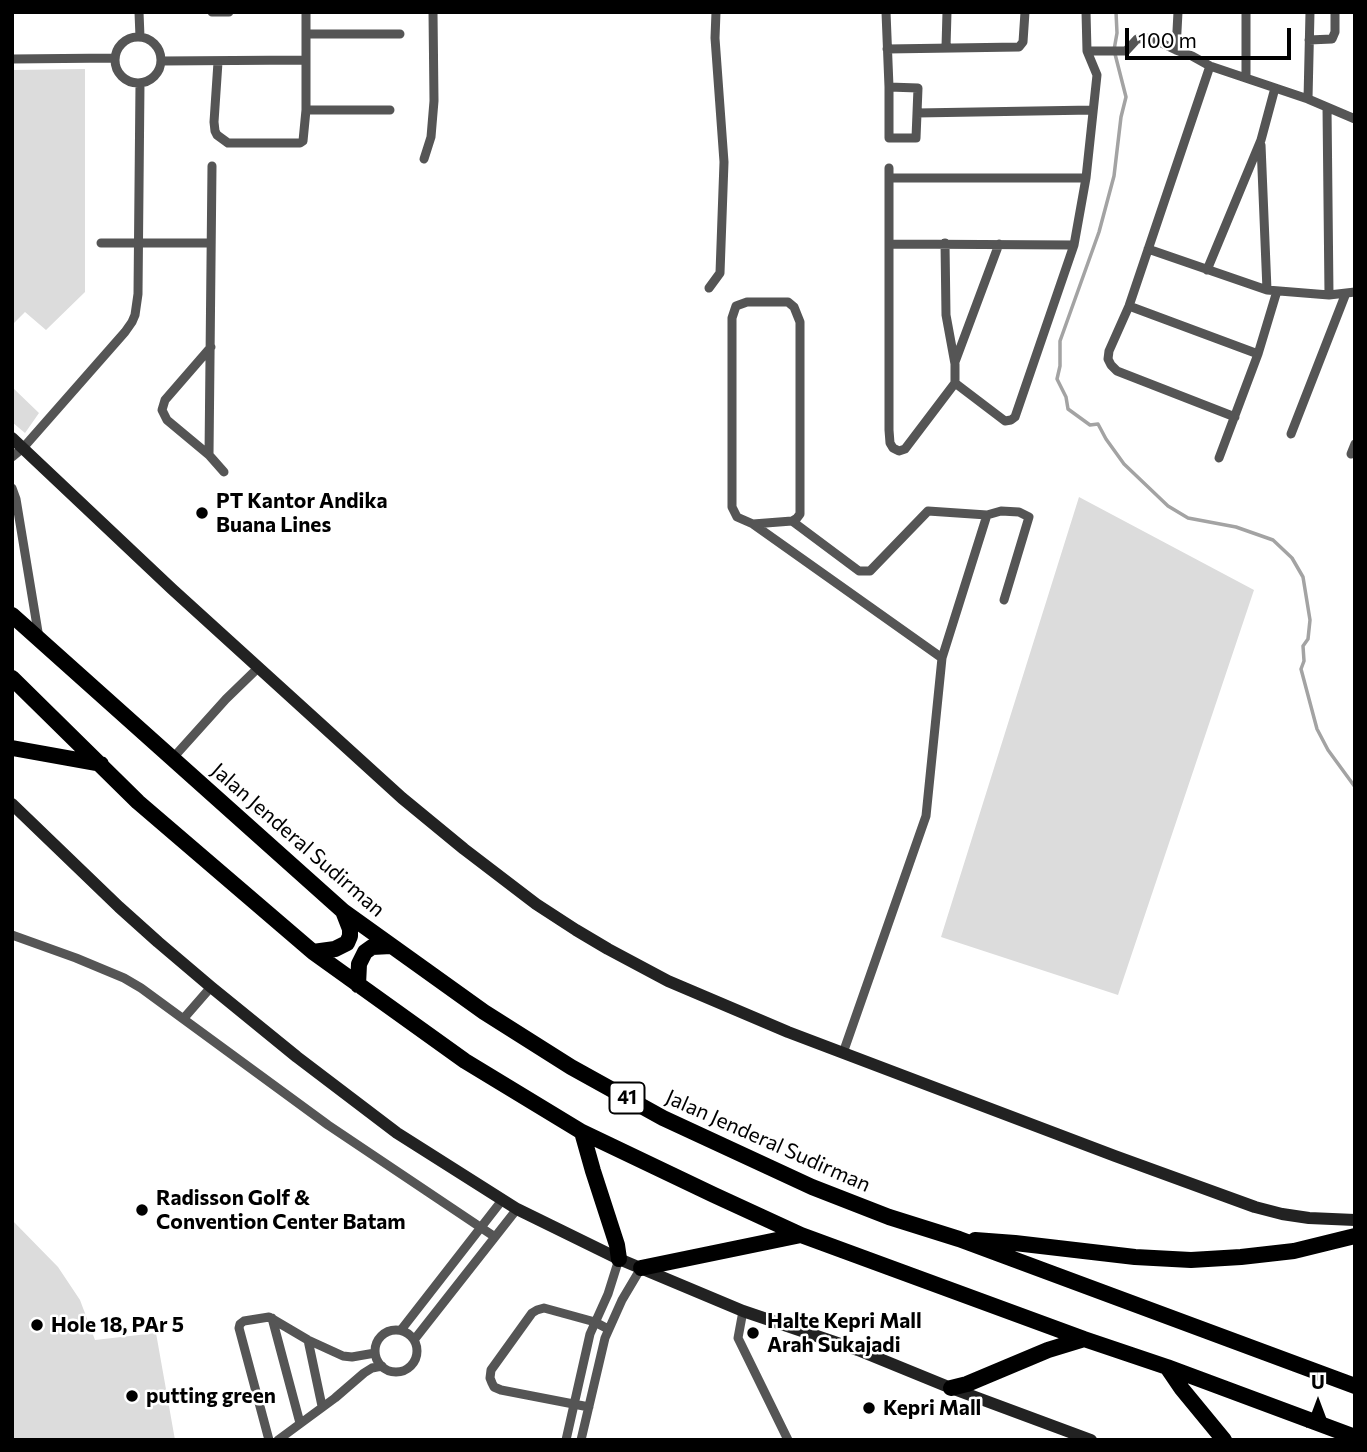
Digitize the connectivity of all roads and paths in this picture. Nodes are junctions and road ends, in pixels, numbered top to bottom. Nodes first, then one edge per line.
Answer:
1 (139, 12) edge
2 (212, 12) edge
3 (229, 12) edge
4 (306, 12) edge
5 (433, 12) edge
6 (716, 12) edge
7 (886, 12) edge
8 (947, 12) edge
9 (1025, 12) edge
10 (1086, 12) edge
11 (1178, 12) edge
12 (1246, 12) edge
13 (1310, 12) edge
14 (1335, 12) edge
15 (306, 34) junction
16 (400, 34) dead end
17 (140, 37) junction
18 (1309, 40) junction
19 (946, 47) junction
20 (887, 49) junction
21 (1176, 50) junction
22 (1090, 51) junction
23 (115, 58) junction
24 (12, 59) edge
25 (305, 60) junction
26 (162, 61) junction
27 (218, 62) junction
28 (1210, 66) junction
29 (1247, 77) junction
30 (140, 83) junction
31 (889, 87) junction
32 (1275, 88) junction
33 (1308, 99) junction
34 (1327, 107) junction
35 (306, 110) junction
36 (390, 110) dead end
37 (1093, 110) junction
38 (917, 113) junction
39 (1355, 119) edge
40 (1261, 139) junction
41 (424, 159) dead end
42 (212, 166) dead end
43 (1086, 178) junction
44 (138, 242) junction
45 (101, 243) dead end
46 (210, 243) junction
47 (944, 243) junction
48 (890, 244) junction
49 (999, 244) junction
50 (1074, 245) junction
51 (1148, 249) junction
52 (1207, 270) junction
53 (709, 288) dead end
54 (1272, 290) junction
55 (1350, 293) edge
56 (1329, 295) junction
57 (1129, 306) junction
58 (211, 347) junction
59 (1258, 354) junction
60 (954, 364) junction
61 (955, 383) junction
62 (1235, 417) junction
63 (1291, 434) dead end
64 (12, 438) edge
65 (1355, 444) edge
66 (23, 448) junction
67 (209, 454) junction
68 (1351, 454) dead end
69 (12, 457) edge
70 (1219, 458) dead end
71 (224, 472) dead end
72 (12, 488) edge
73 (987, 514) junction
74 (792, 521) junction
75 (752, 524) junction
76 (1004, 600) dead end
77 (12, 615) edge
78 (40, 640) junction
79 (942, 658) junction
80 (258, 667) junction
81 (12, 678) edge
82 (12, 748) edge
83 (172, 759) junction
84 (101, 764) junction
85 (12, 804) edge
86 (343, 911) junction
87 (13, 935) edge
88 (391, 946) junction
89 (313, 952) junction
90 (358, 985) junction
91 (211, 987) junction
92 (184, 1018) junction
93 (843, 1053) junction
94 (582, 1132) junction
95 (503, 1199) junction
96 (517, 1209) junction
97 (1355, 1220) edge
98 (482, 1227) junction
99 (801, 1235) junction
100 (1355, 1236) edge
101 (495, 1237) junction
102 (959, 1239) junction
103 (619, 1259) junction
104 (641, 1268) junction
105 (743, 1311) junction
106 (272, 1318) junction
107 (595, 1322) junction
108 (608, 1329) junction
109 (401, 1331) junction
110 (1084, 1339) junction
111 (308, 1340) junction
112 (414, 1340) junction
113 (375, 1353) junction
114 (382, 1366) junction
115 (1167, 1367) junction
116 (1355, 1386) edge
117 (951, 1388) junction
118 (575, 1404) junction
119 (321, 1406) junction
120 (589, 1407) junction
121 (300, 1423) junction
122 (1355, 1437) edge
123 (269, 1440) edge
124 (278, 1440) edge
125 (566, 1440) edge
126 (581, 1440) edge
127 (788, 1440) edge
128 (1091, 1440) edge
129 (1224, 1440) edge

1 - 17 street
2 - 3 street
4 - 15 street
5 - 41 street
6 - 53 street
7 - 20 street
8 - 19 street
9 - 19 street
10 - 22 street
11 - 21 street
12 - 29 street
13 - 18 street
14 - 18 street
15 - 16 street
15 - 25 street
17 - 23 street
17 - 26 street
18 - 33 street
19 - 20 street
20 - 31 street
21 - 22 street
21 - 28 street
22 - 37 street
23 - 24 street
23 - 30 street
25 - 27 street
25 - 35 street
26 - 27 street
26 - 30 street
27 - 35 street
28 - 29 street
28 - 51 street
29 - 32 street
30 - 44 street
31 - 38 street
31 - 38 street
32 - 33 street
32 - 40 street
33 - 34 street
34 - 39 street
34 - 56 street
35 - 36 street
37 - 38 street
37 - 43 street
40 - 52 street
40 - 54 street
42 - 46 street
43 - 48 street
43 - 50 street
44 - 45 street
44 - 46 street
44 - 66 street
46 - 58 street
47 - 48 street
47 - 49 street
47 - 60 street
48 - 61 street
49 - 50 street
49 - 60 street
50 - 61 street
51 - 52 street
51 - 57 street
52 - 54 street
54 - 56 street
54 - 59 street
55 - 56 street
55 - 63 street
57 - 59 street
57 - 62 street
58 - 67 street
58 - 67 street
59 - 62 street
60 - 61 street
62 - 70 street
64 - 66 street
65 - 68 street
66 - 69 street
66 - 80 street
67 - 71 street
72 - 78 street
73 - 74 street
73 - 76 street
73 - 79 street
74 - 75 street
74 - 75 street
75 - 79 street
77 - 78 highway, Jalan Jenderal Sudirman / 41
78 - 83 highway, Jalan Jenderal Sudirman / 41
79 - 93 street
80 - 83 street
80 - 93 street
81 - 84 highway, 41
82 - 84 highway
83 - 86 highway, Jalan Jenderal Sudirman / 41
84 - 89 highway, 41
85 - 91 street
86 - 88 highway, Jalan Jenderal Sudirman / 41
86 - 89 highway
87 - 92 street
88 - 90 highway
88 - 102 highway, Jalan Jenderal Sudirman / 41
89 - 90 highway, 41
90 - 94 highway, 41
91 - 92 street
91 - 95 street
92 - 98 street
93 - 97 street
94 - 99 highway, 41
94 - 103 highway
95 - 96 street
95 - 98 street
96 - 101 street
96 - 103 street
98 - 101 street
98 - 109 street
99 - 104 highway
99 - 110 highway, 41
100 - 102 highway
101 - 112 street
102 - 116 highway, Jalan Jenderal Sudirman / 41
103 - 104 street
103 - 107 street
104 - 105 street
104 - 108 street
105 - 117 street
105 - 127 street
106 - 111 street
106 - 121 street
106 - 123 street
107 - 108 street
107 - 118 street
107 - 118 street
108 - 120 street
109 - 112 street
109 - 113 street
110 - 115 highway, 41
110 - 117 highway
111 - 113 street
111 - 119 street
112 - 114 street
113 - 114 street
114 - 119 street
115 - 122 highway, 41
115 - 129 highway
117 - 128 street
118 - 120 street
118 - 125 street
119 - 121 street
120 - 126 street
121 - 124 street

